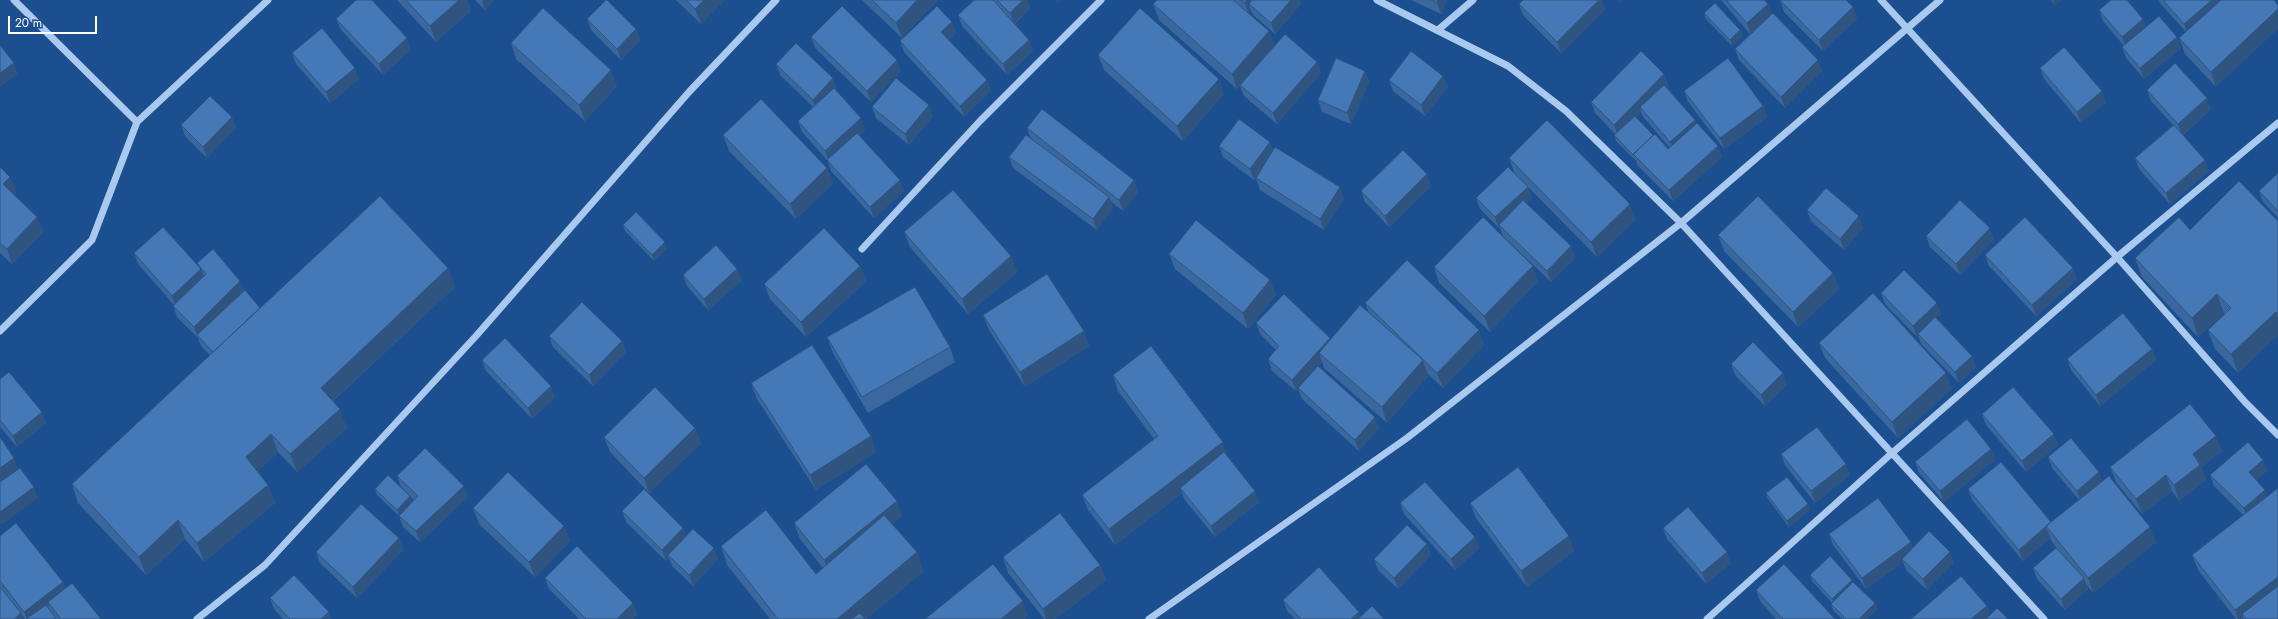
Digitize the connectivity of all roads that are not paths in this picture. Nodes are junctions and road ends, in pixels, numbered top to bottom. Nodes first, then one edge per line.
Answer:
1 (14, 0) edge
2 (268, 0) edge
3 (776, 0) edge
4 (1101, 0) edge
5 (1377, 0) edge
6 (1472, 0) edge
7 (1881, 0) edge
8 (1940, 0) edge
9 (1906, 27) junction
10 (1438, 30) junction
11 (137, 122) junction
12 (2278, 123) edge
13 (1681, 223) junction
14 (862, 249) dead end
15 (2118, 257) junction
16 (0, 331) edge
17 (2278, 435) edge
18 (1891, 454) junction
19 (197, 619) edge
20 (1149, 619) edge
21 (1707, 619) edge
22 (2044, 619) edge

1 - 11 street
2 - 11 street
3 - 19 street
4 - 14 street
5 - 10 street
6 - 10 street
7 - 9 street
8 - 9 street
9 - 13 street
9 - 15 street
10 - 13 street
11 - 16 street
12 - 15 street
13 - 18 street
13 - 20 street
15 - 17 street
15 - 18 street
18 - 21 street
18 - 22 street

